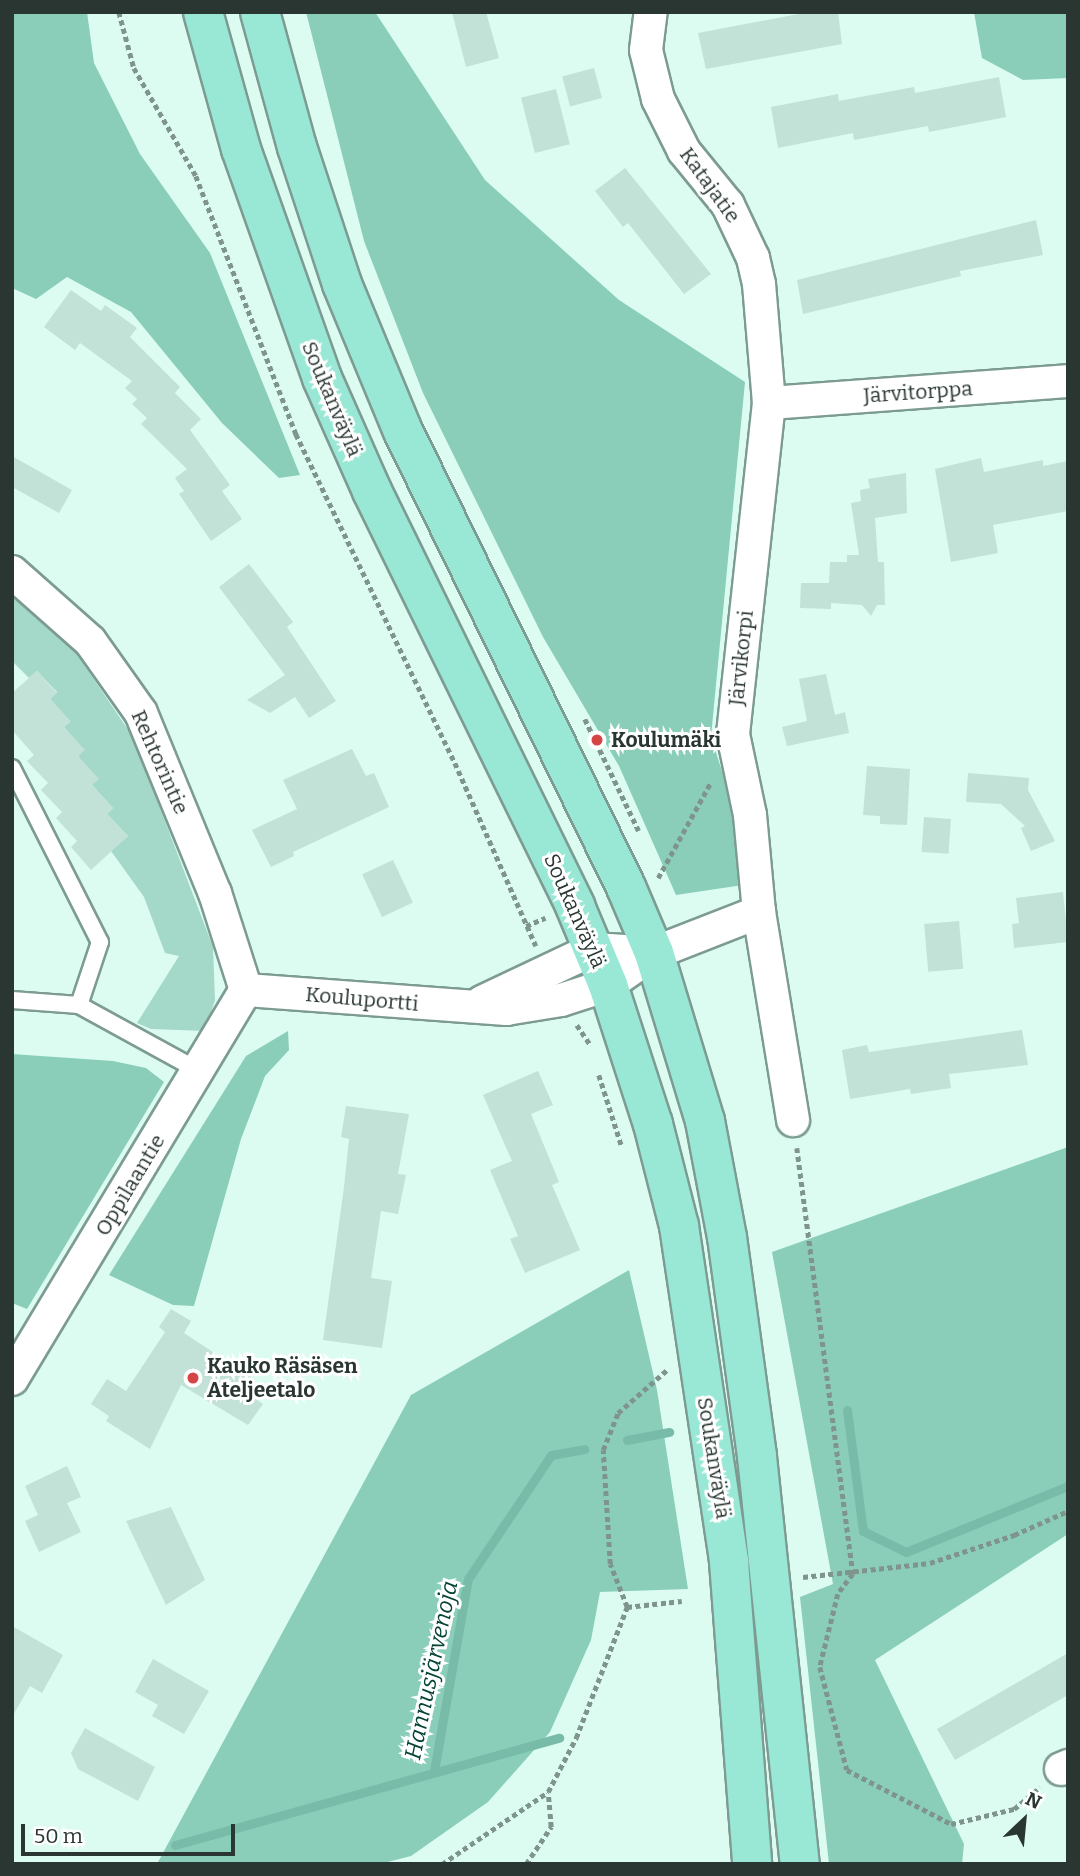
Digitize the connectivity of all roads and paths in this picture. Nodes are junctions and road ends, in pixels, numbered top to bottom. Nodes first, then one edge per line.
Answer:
1 (119, 12) edge
2 (203, 12) edge
3 (260, 12) edge
4 (651, 12) edge
5 (1068, 381) edge
6 (769, 403) junction
7 (12, 572) edge
8 (585, 719) dead end
9 (733, 734) junction
10 (12, 768) edge
11 (641, 839) dead end
12 (654, 885) dead end
13 (759, 912) junction
14 (594, 949) junction
15 (654, 953) junction
16 (539, 957) junction
17 (608, 985) junction
18 (246, 990) junction
19 (12, 1000) edge
20 (561, 1000) junction
21 (79, 1005) junction
22 (477, 1005) junction
23 (593, 1055) dead end
24 (597, 1067) dead end
25 (200, 1071) junction
26 (793, 1120) joint
27 (623, 1152) dead end
28 (674, 1364) dead end
29 (12, 1378) edge
30 (1068, 1510) edge
31 (853, 1574) junction
32 (800, 1577) dead end
33 (682, 1601) dead end
34 (627, 1607) junction
35 (1065, 1768) edge
36 (548, 1792) junction
37 (442, 1864) edge
38 (526, 1864) edge
39 (752, 1864) edge
40 (800, 1864) edge

1 - 16 path
2 - 14 main road, Soukanväylä
3 - 15 main road, Soukanväylä
4 - 6 street, Katajatie
5 - 6 street, Järvitorppa
6 - 9 street, Järvikorpi
7 - 18 street, Rehtorintie
8 - 11 path
9 - 12 path
9 - 13 street, Järvikorpi
10 - 21 lane
13 - 15 street
13 - 26 street, Järvikorpi
14 - 15 street
14 - 16 street
14 - 17 main road, Soukanväylä
15 - 17 street, Kouluportti
15 - 40 main road, Soukanväylä
16 - 22 street
17 - 20 street, Kouluportti
17 - 39 main road, Soukanväylä
18 - 22 street, Kouluportti
18 - 25 street, Oppilaantie
19 - 21 lane
20 - 22 street, Kouluportti
20 - 23 path
21 - 25 lane
24 - 27 path
25 - 29 street, Oppilaantie
26 - 31 path
28 - 34 path
30 - 31 path
31 - 32 path
31 - 35 path
33 - 34 path
34 - 36 path
36 - 37 path
36 - 38 path

